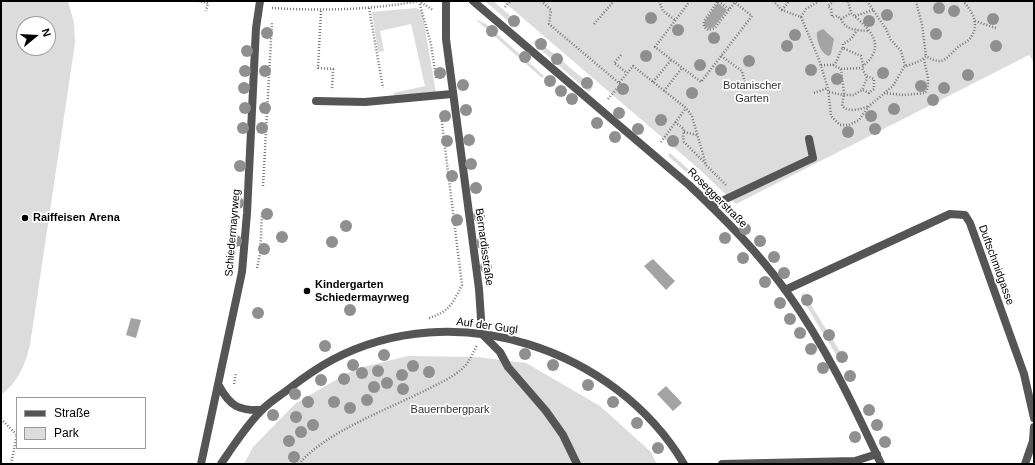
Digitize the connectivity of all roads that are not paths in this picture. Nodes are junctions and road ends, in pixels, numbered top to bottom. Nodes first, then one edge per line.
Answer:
1 (260, 1) edge
2 (446, 1) edge
3 (473, 1) edge
4 (452, 94) junction
5 (316, 101) dead end
6 (809, 139) dead end
7 (711, 206) junction
8 (785, 290) junction
9 (482, 334) junction
10 (219, 386) junction
11 (261, 410) junction
12 (1034, 418) edge
13 (1034, 427) edge
14 (876, 454) junction
15 (201, 464) edge
16 (221, 464) edge
17 (577, 464) edge
18 (684, 464) edge
19 (722, 464) edge
20 (881, 464) edge
21 (1025, 464) edge

1 - 10 street, Schiedermayrweg
2 - 4 street, Bernardisstraße
3 - 7 street, Roseggerstraße
4 - 5 street
4 - 9 street, Bernardisstraße
6 - 7 street
7 - 8 street, Roseggerstraße
8 - 12 street, Duftschmidgasse
8 - 14 street, Roseggerstraße
9 - 11 street, Auf der Gugl
9 - 17 street
9 - 18 street, Auf der Gugl
10 - 11 street
10 - 15 street, Schiedermayrweg
11 - 16 street, Auf der Gugl
13 - 21 street
14 - 19 street
14 - 20 street, Roseggerstraße

